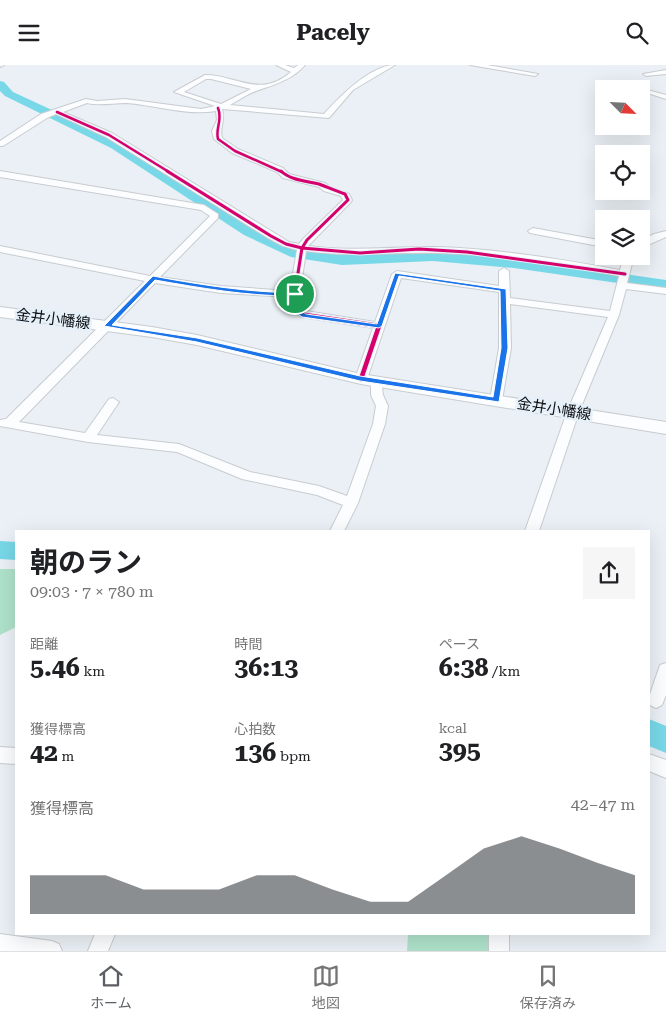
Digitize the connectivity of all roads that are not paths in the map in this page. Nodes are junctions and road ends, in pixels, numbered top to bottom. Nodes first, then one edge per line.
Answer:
1 (279, 65) edge
2 (302, 65) edge
3 (392, 65) edge
4 (473, 65) edge
5 (295, 71) junction
6 (666, 72) edge
7 (535, 74) dead end
8 (646, 74) dead end
9 (258, 88) junction
10 (650, 92) edge
11 (666, 97) edge
12 (219, 107) junction
13 (56, 112) junction
14 (0, 144) edge
15 (0, 174) edge
16 (533, 231) dead end
17 (666, 234) edge
18 (650, 240) edge
19 (595, 242) edge
20 (302, 248) junction
21 (0, 249) edge
22 (627, 265) edge
23 (504, 271) dead end
24 (153, 278) junction
25 (624, 280) junction
26 (666, 291) edge
27 (295, 294) junction
28 (503, 295) junction
29 (0, 312) edge
30 (614, 315) junction
31 (107, 326) junction
32 (379, 326) junction
33 (369, 380) junction
34 (496, 400) junction
35 (113, 402) dead end
36 (573, 412) junction
37 (5, 423) edge
38 (666, 428) edge
39 (88, 437) junction
40 (351, 503) junction
41 (338, 530) edge
42 (532, 530) edge
43 (666, 670) edge
44 (657, 700) edge
45 (0, 755) edge
46 (15, 756) edge
47 (650, 763) edge
48 (666, 769) edge
49 (105, 935) edge
50 (498, 935) edge
51 (0, 944) edge
52 (52, 951) edge
53 (98, 951) edge
54 (499, 951) edge

1 - 5 street
2 - 5 street
3 - 12 street
4 - 7 street
5 - 9 street
6 - 8 street
9 - 12 street
9 - 12 street
10 - 11 street
12 - 13 street
12 - 20 street
13 - 14 street
13 - 20 street
15 - 24 street
16 - 19 street
17 - 18 street
20 - 25 street
20 - 27 street
21 - 24 street
22 - 25 street
23 - 28 street
24 - 27 street
24 - 31 street
25 - 26 street
25 - 30 street
27 - 32 street
28 - 30 street
28 - 32 street
28 - 34 street
29 - 31 main road, 金井小幡線
30 - 36 street
31 - 33 main road, 金井小幡線
31 - 37 street
32 - 33 street
33 - 34 main road, 金井小幡線
33 - 40 street
34 - 36 main road, 金井小幡線
35 - 39 street
36 - 38 main road, 金井小幡線
36 - 42 street
37 - 39 street
39 - 40 street
40 - 41 street
43 - 44 street
45 - 46 street
47 - 48 street
49 - 53 street
50 - 54 street
51 - 52 street

